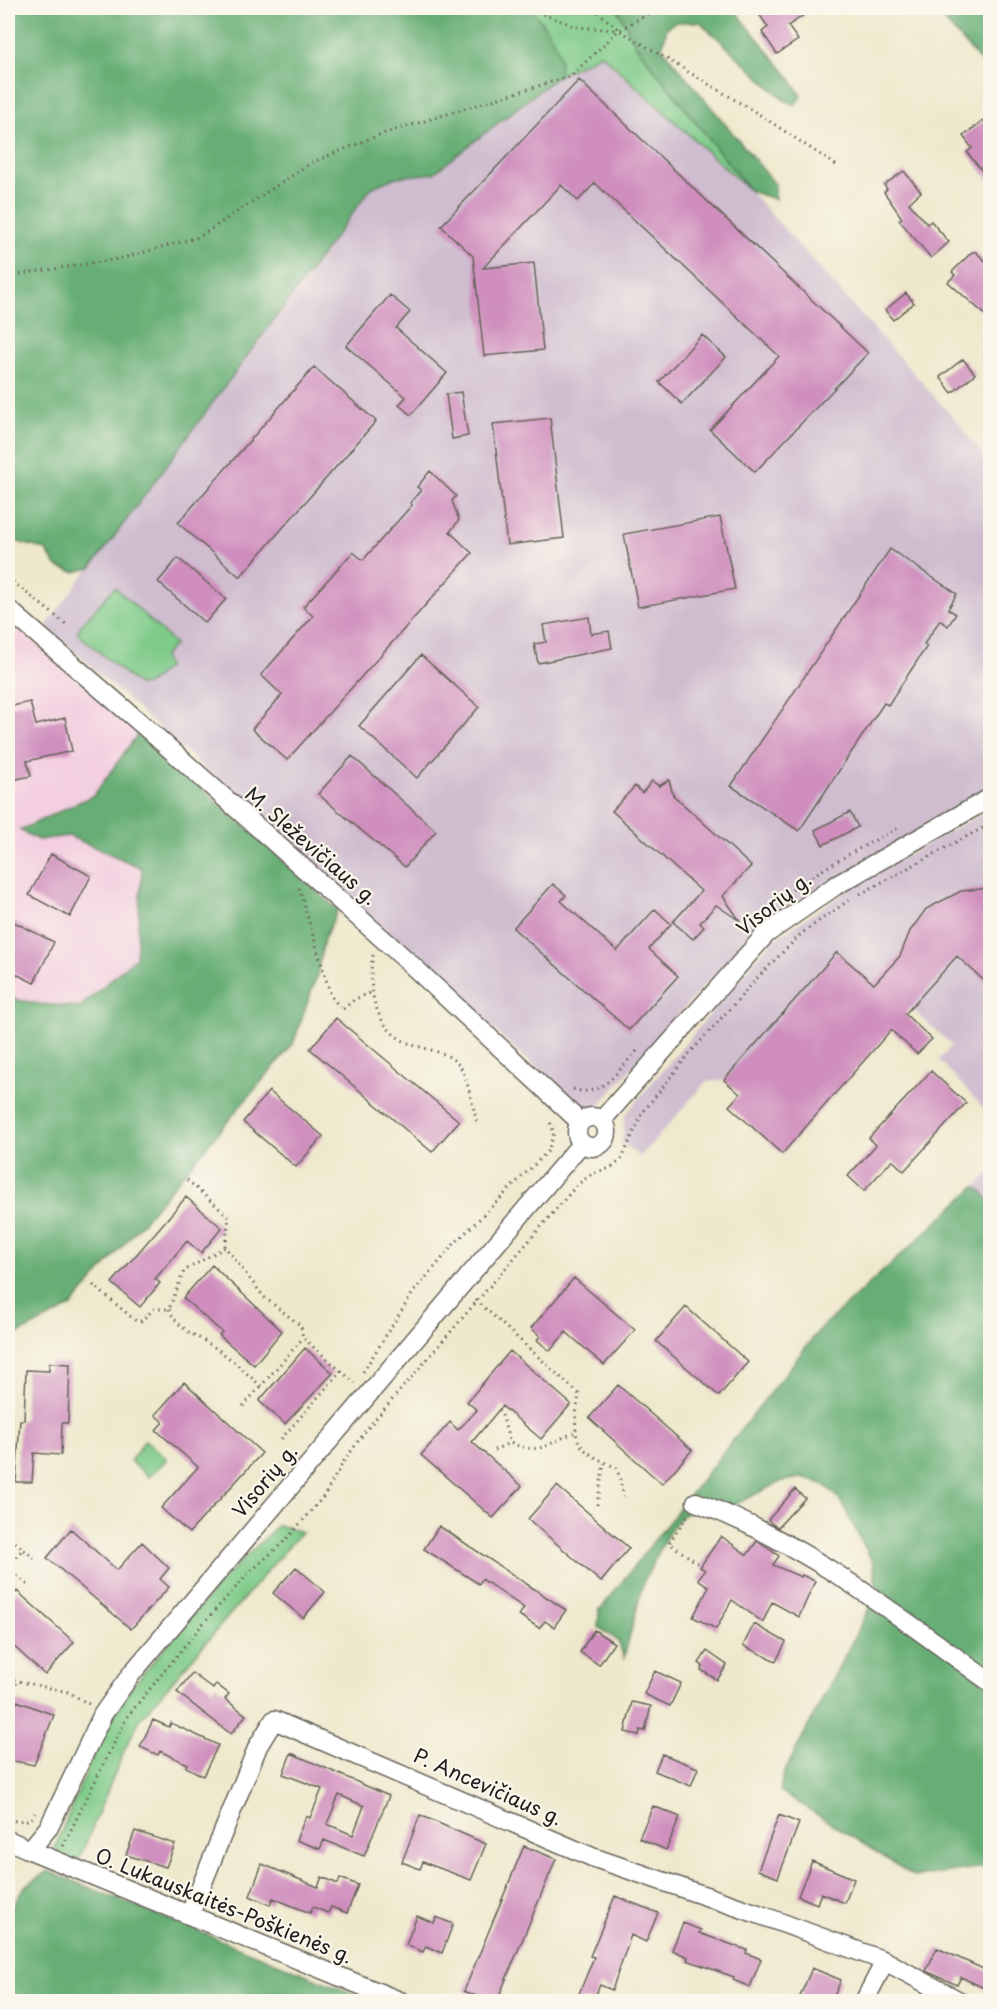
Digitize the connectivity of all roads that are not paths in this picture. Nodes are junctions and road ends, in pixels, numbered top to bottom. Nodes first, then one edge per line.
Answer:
1 (8, 609) edge
2 (990, 798) edge
3 (602, 1120) junction
4 (580, 1122) junction
5 (581, 1144) junction
6 (696, 1502) road end
7 (990, 1682) edge
8 (8, 1840) edge
9 (30, 1850) junction
10 (190, 1914) junction
11 (885, 1961) junction
12 (402, 2001) edge
13 (864, 2001) edge
14 (961, 2001) edge

1 - 4 street, M. Sleževičiaus g.
2 - 3 street, Visorių g.
3 - 4 street
3 - 5 street
4 - 5 street
5 - 9 street, Visorių g.
6 - 7 street
8 - 9 street
9 - 10 street, O. Lukauskaitės-Poškienės g.
10 - 11 street, P. Ancevičiaus g.
10 - 12 street, O. Lukauskaitės-Poškienės g.
11 - 13 street
11 - 14 street

